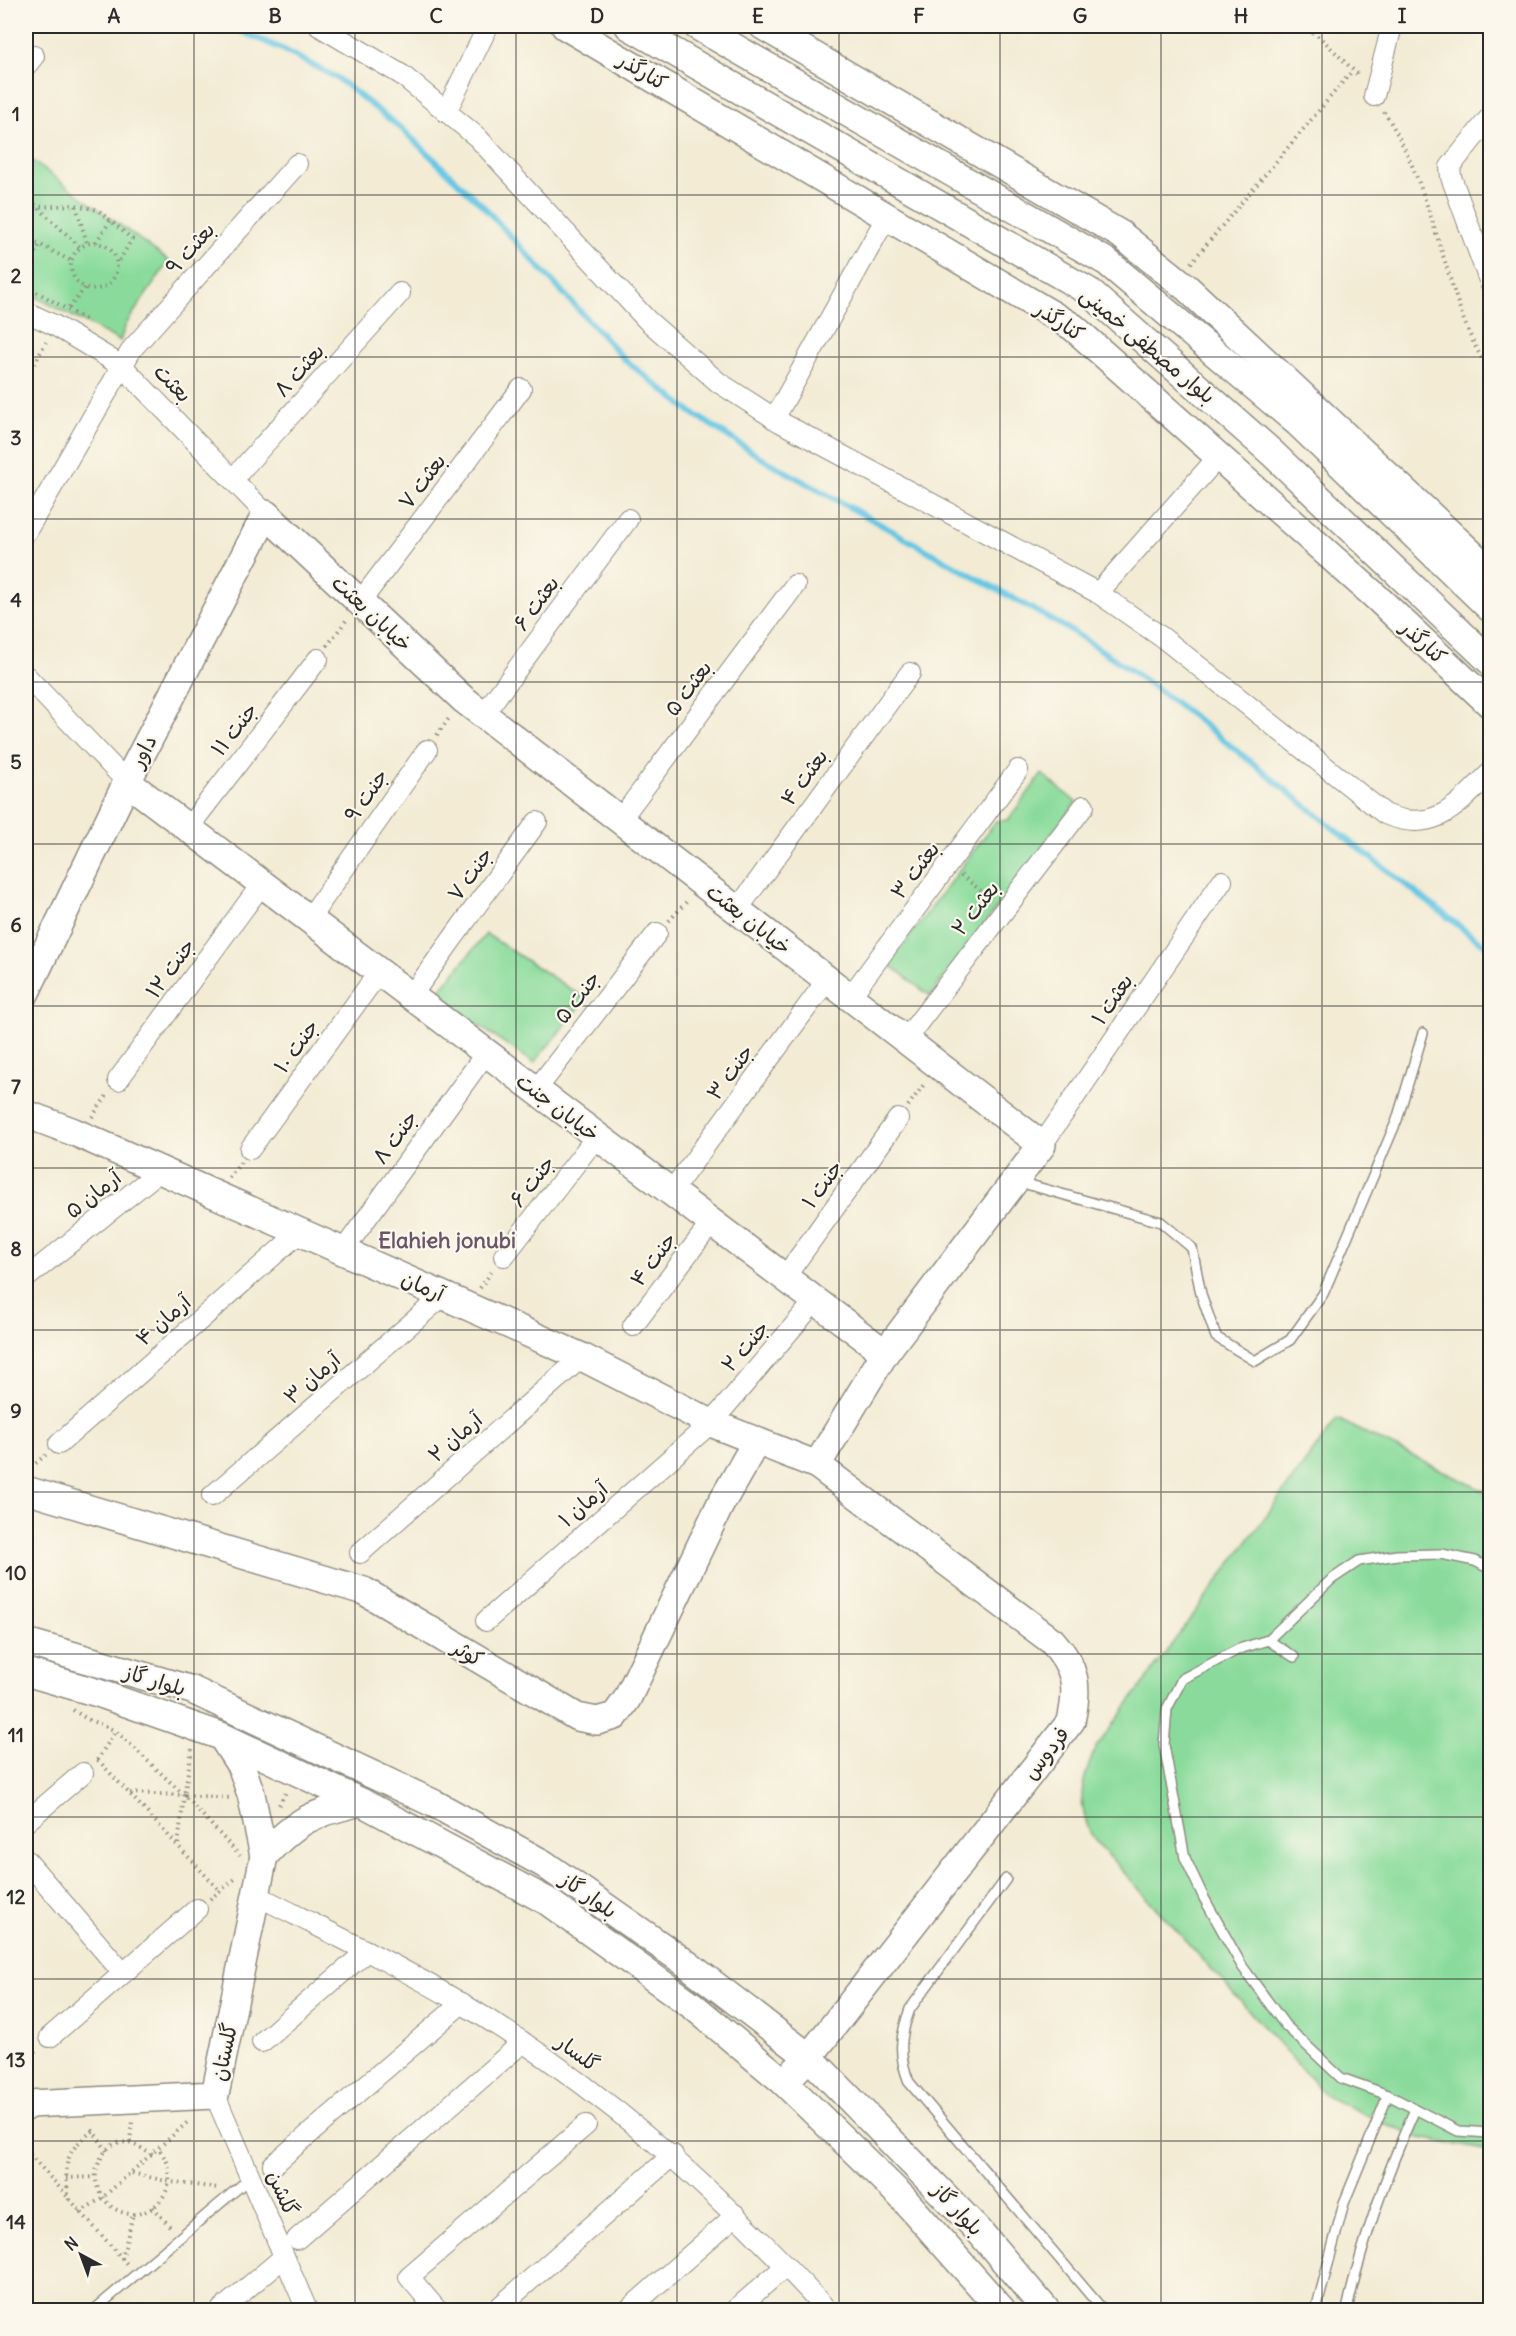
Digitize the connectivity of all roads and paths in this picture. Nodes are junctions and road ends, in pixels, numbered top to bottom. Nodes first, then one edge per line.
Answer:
1 (319, 26) edge
2 (488, 26) edge
3 (565, 26) edge
4 (629, 26) edge
5 (697, 26) edge
6 (764, 26) edge
7 (1302, 26) edge
8 (1392, 26) edge
9 (1353, 69) junction
10 (1374, 96) junction
11 (446, 112) junction
12 (1491, 117) edge
13 (297, 164) dead end
14 (26, 196) edge
15 (76, 205) junction
16 (36, 207) junction
17 (26, 216) edge
18 (887, 216) junction
19 (111, 220) junction
20 (26, 237) edge
21 (96, 242) junction
22 (87, 243) junction
23 (40, 244) junction
24 (80, 247) junction
25 (71, 261) junction
26 (118, 263) junction
27 (26, 268) edge
28 (1177, 280) junction
29 (1491, 283) edge
30 (400, 292) dead end
31 (26, 312) edge
32 (122, 366) junction
33 (1491, 371) edge
34 (521, 389) dead end
35 (774, 419) junction
36 (1219, 456) junction
37 (233, 479) junction
38 (266, 514) junction
39 (628, 519) dead end
40 (26, 532) edge
41 (1491, 571) edge
42 (795, 585) dead end
43 (1098, 593) junction
44 (360, 602) junction
45 (1491, 608) edge
46 (318, 659) joint
47 (1491, 661) edge
48 (910, 673) dead end
49 (26, 676) edge
50 (1491, 704) edge
51 (473, 707) junction
52 (427, 750) joint
53 (1018, 770) dead end
54 (1491, 773) edge
55 (127, 782) junction
56 (1084, 806) dead end
57 (620, 820) junction
58 (537, 822) dead end
59 (188, 828) junction
60 (949, 866) junction
61 (1222, 880) dead end
62 (703, 884) junction
63 (261, 885) junction
64 (737, 910) junction
65 (1005, 910) junction
66 (309, 919) junction
67 (657, 933) joint
68 (379, 972) junction
69 (827, 980) junction
70 (26, 992) edge
71 (411, 996) junction
72 (850, 998) junction
73 (1423, 1033) dead end
74 (905, 1040) junction
75 (486, 1053) junction
76 (938, 1065) junction
77 (118, 1080) joint
78 (536, 1090) junction
79 (26, 1114) edge
80 (898, 1119) joint
81 (80, 1135) junction
82 (597, 1136) junction
83 (1042, 1145) junction
84 (250, 1149) joint
85 (161, 1170) junction
86 (1016, 1182) junction
87 (671, 1192) junction
88 (216, 1195) junction
89 (712, 1222) junction
90 (300, 1232) junction
91 (343, 1251) junction
92 (504, 1256) joint
93 (784, 1277) junction
94 (26, 1278) edge
95 (455, 1300) junction
96 (816, 1300) junction
97 (633, 1326) dead end
98 (885, 1353) junction
99 (582, 1357) junction
100 (711, 1423) junction
101 (756, 1442) junction
102 (59, 1444) joint
103 (818, 1465) junction
104 (26, 1472) edge
105 (26, 1490) edge
106 (212, 1496) dead end
107 (360, 1553) dead end
108 (1491, 1569) edge
109 (486, 1621) dead end
110 (1268, 1640) junction
111 (26, 1642) edge
112 (1294, 1657) dead end
113 (26, 1672) edge
114 (209, 1732) junction
115 (98, 1759) junction
116 (83, 1773) joint
117 (129, 1793) junction
118 (251, 1794) junction
119 (184, 1795) junction
120 (361, 1802) junction
121 (308, 1817) junction
122 (26, 1822) edge
123 (178, 1846) junction
124 (26, 1860) edge
125 (257, 1862) junction
126 (1006, 1879) dead end
127 (220, 1891) junction
128 (256, 1895) junction
129 (197, 1909) joint
130 (367, 1951) junction
131 (123, 1973) junction
132 (462, 2003) junction
133 (50, 2037) dead end
134 (261, 2042) dead end
135 (522, 2042) junction
136 (810, 2057) junction
137 (784, 2082) junction
138 (215, 2095) junction
139 (1388, 2095) junction
140 (27, 2104) edge
141 (1415, 2109) junction
142 (586, 2125) dead end
143 (1491, 2133) edge
144 (159, 2149) junction
145 (26, 2150) edge
146 (107, 2151) junction
147 (152, 2155) junction
148 (673, 2155) junction
149 (273, 2165) dead end
150 (131, 2173) junction
151 (96, 2177) junction
152 (66, 2178) junction
153 (170, 2182) junction
154 (243, 2184) junction
155 (102, 2198) junction
156 (69, 2200) junction
157 (153, 2207) junction
158 (80, 2211) junction
159 (133, 2214) junction
160 (736, 2215) junction
161 (179, 2238) junction
162 (297, 2239) dead end
163 (284, 2257) junction
164 (122, 2259) junction
165 (786, 2266) junction
166 (136, 2275) junction
167 (94, 2310) edge
168 (220, 2310) edge
169 (307, 2310) edge
170 (437, 2310) edge
171 (496, 2310) edge
172 (628, 2310) edge
173 (735, 2310) edge
174 (827, 2310) edge
175 (1002, 2310) edge
176 (1046, 2310) edge
177 (1103, 2310) edge
178 (1316, 2310) edge
179 (1347, 2310) edge

1 - 11 street
2 - 11 street
3 - 18 street, کنارگذر
4 - 47 street, بلوار مصطفی خمینی
5 - 45 street, بلوار مصطفی خمینی
6 - 28 street
7 - 9 path
8 - 10 street
9 - 10 path
9 - 28 path
10 - 33 path
11 - 35 street
12 - 29 street
13 - 32 street, بعثت ۹
14 - 16 path
15 - 16 path
15 - 19 path
15 - 22 path
16 - 17 path
16 - 24 path
18 - 35 street
18 - 36 street, کنارگذر
19 - 21 path
19 - 26 path
20 - 23 path
21 - 22 path
21 - 26 path
22 - 24 path
23 - 25 path
23 - 27 path
24 - 25 path
25 - 26 path
28 - 41 street
30 - 37 street, بعثت ۸
31 - 32 street, بعثت
32 - 37 street, بعثت
32 - 40 street, بعثت ۹
34 - 44 street, بعثت ۷
35 - 43 street
36 - 43 street
36 - 50 street, کنارگذر
37 - 38 street, بعثت
38 - 44 street, خیابان بعثت
38 - 55 street, داور
39 - 51 street, بعثت ۶
42 - 57 street, بعثت ۵
43 - 54 street
44 - 46 path
44 - 51 street, خیابان بعثت
46 - 59 street, جنت ۱۱
48 - 64 street, بعثت ۴
49 - 55 street
51 - 52 path
51 - 57 street, خیابان بعثت
52 - 66 street, جنت ۹
53 - 60 street, بعثت ۳
55 - 59 street, خیابان جنت
55 - 70 street, داور
56 - 65 street, بعثت ۲
57 - 62 street, خیابان بعثت
58 - 71 street, جنت ۷
59 - 63 street, خیابان جنت
60 - 65 path
60 - 72 street, بعثت ۳
61 - 83 street, بعثت ۱
62 - 64 street, خیابان بعثت
62 - 67 path
63 - 66 street, خیابان جنت
63 - 77 street, جنت ۱۲
64 - 69 street, خیابان بعثت
65 - 74 street, بعثت ۲
66 - 68 street, خیابان جنت
67 - 78 street, جنت ۵
68 - 71 street, خیابان جنت
68 - 84 street, جنت ۱۰
69 - 72 street, خیابان بعثت
69 - 87 street, جنت ۳
71 - 75 street, خیابان جنت
72 - 74 street, خیابان بعثت
73 - 86 lane
74 - 76 street, خیابان بعثت
75 - 78 street, خیابان جنت
75 - 91 street, جنت ۸
76 - 80 path
76 - 83 street, خیابان بعثت
77 - 81 path
78 - 82 street, خیابان جنت
79 - 81 street, آرمان
80 - 93 street, جنت ۱
81 - 85 street, آرمان
82 - 87 street, خیابان جنت
82 - 92 street, جنت ۶
83 - 86 street
84 - 88 path
85 - 88 street, آرمان
85 - 94 street, آرمان ۵
86 - 98 street
87 - 89 street, خیابان جنت
88 - 90 street, آرمان
89 - 93 street, خیابان جنت
89 - 97 street, جنت ۴
90 - 91 street, آرمان
90 - 102 street, آرمان ۴
91 - 95 street, آرمان
92 - 95 path
93 - 96 street, خیابان جنت
95 - 99 street, آرمان
95 - 106 street, آرمان ۳
96 - 98 street, خیابان جنت
96 - 100 street, جنت ۲
98 - 103 street
99 - 100 street, آرمان
99 - 107 street, آرمان ۲
100 - 101 street, آرمان
100 - 109 street, آرمان ۱
101 - 103 street, آرمان
101 - 105 street, کوثر
102 - 104 path
103 - 136 street, فردوس
108 - 110 lane
110 - 112 lane
110 - 139 lane
111 - 136 street, بلوار گاز
113 - 114 street, بلوار گاز
114 - 118 street, گلستان
114 - 119 path
114 - 120 street, بلوار گاز
115 - 116 path
115 - 117 path
115 - 119 path
116 - 122 street
117 - 119 path
117 - 123 path
118 - 119 path
118 - 121 path
118 - 125 street, گلستان
119 - 123 path
119 - 125 path
120 - 121 street
120 - 137 street, بلوار گاز
121 - 125 street
123 - 127 path
124 - 131 street
125 - 127 path
125 - 128 street, گلستان
126 - 177 lane
127 - 129 path
128 - 130 street, گلسار
128 - 138 street, گلستان
129 - 131 street
130 - 132 street, گلسار
130 - 134 street
131 - 133 street
132 - 135 street, گلسار
132 - 149 street
135 - 148 street, گلسار
135 - 162 street
136 - 137 street, فردوس
136 - 176 street, بلوار گاز
137 - 175 street, بلوار گاز
138 - 140 street, گلستان
138 - 144 path
138 - 154 street, گلشن
139 - 141 lane
139 - 178 lane
141 - 143 lane
141 - 179 lane
142 - 170 street
144 - 147 path
144 - 153 path
145 - 156 path
146 - 147 path
146 - 151 path
146 - 152 path
147 - 150 path
148 - 160 street, گلسار
148 - 171 street
150 - 153 path
150 - 155 path
151 - 152 path
151 - 155 path
152 - 156 path
153 - 154 path
153 - 157 path
154 - 161 lane
154 - 163 street, گلشن
155 - 158 path
155 - 159 path
156 - 158 path
157 - 159 path
157 - 161 path
158 - 164 path
159 - 164 path
160 - 165 street, گلسار
160 - 172 street
161 - 166 lane
163 - 168 street
163 - 169 street, گلشن
164 - 166 path
165 - 173 street
165 - 174 street, گلسار
166 - 167 lane

